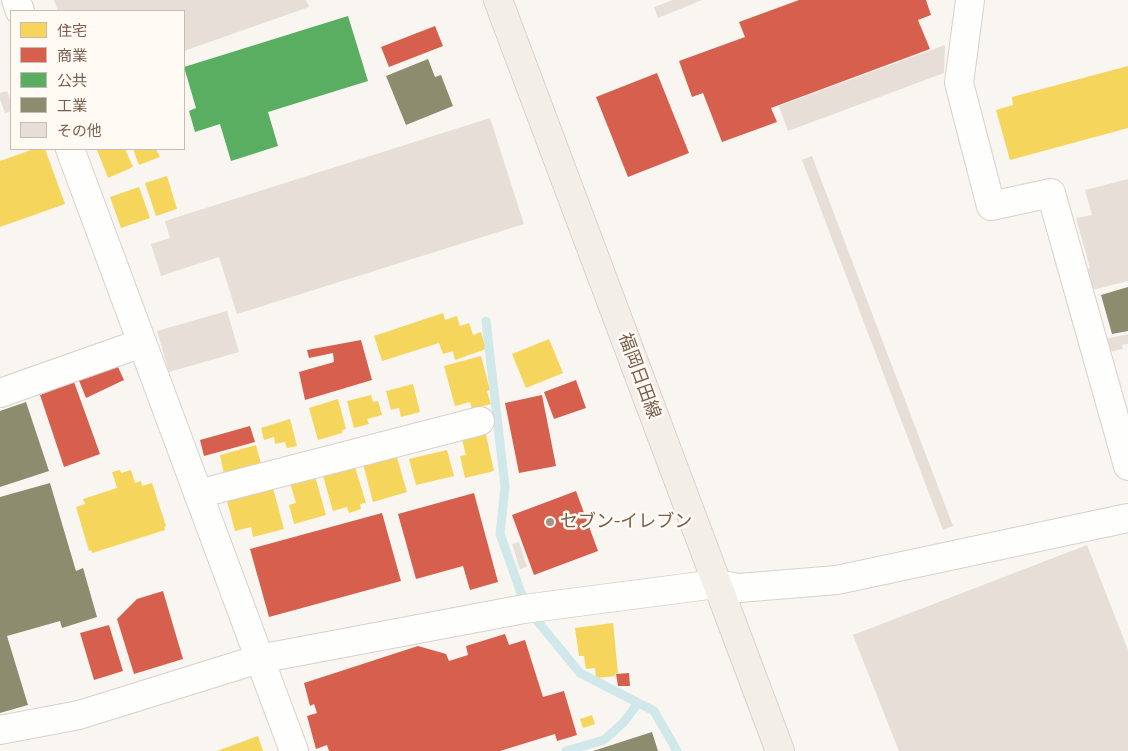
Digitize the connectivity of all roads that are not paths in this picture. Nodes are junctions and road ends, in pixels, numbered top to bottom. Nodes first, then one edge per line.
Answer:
1 (498, 0) edge
2 (970, 0) edge
3 (70, 150) edge
4 (142, 343) junction
5 (0, 393) edge
6 (480, 421) dead end
7 (1128, 466) edge
8 (198, 494) junction
9 (1128, 518) edge
10 (716, 584) junction
11 (259, 660) junction
12 (0, 730) edge
13 (294, 751) edge
14 (780, 751) edge

1 - 10 main road, 福岡日田線
2 - 7 street
3 - 4 street
4 - 5 street
4 - 8 street
6 - 8 street
8 - 11 street
9 - 10 street
10 - 11 street
10 - 14 main road, 福岡日田線
11 - 12 street
11 - 13 street

